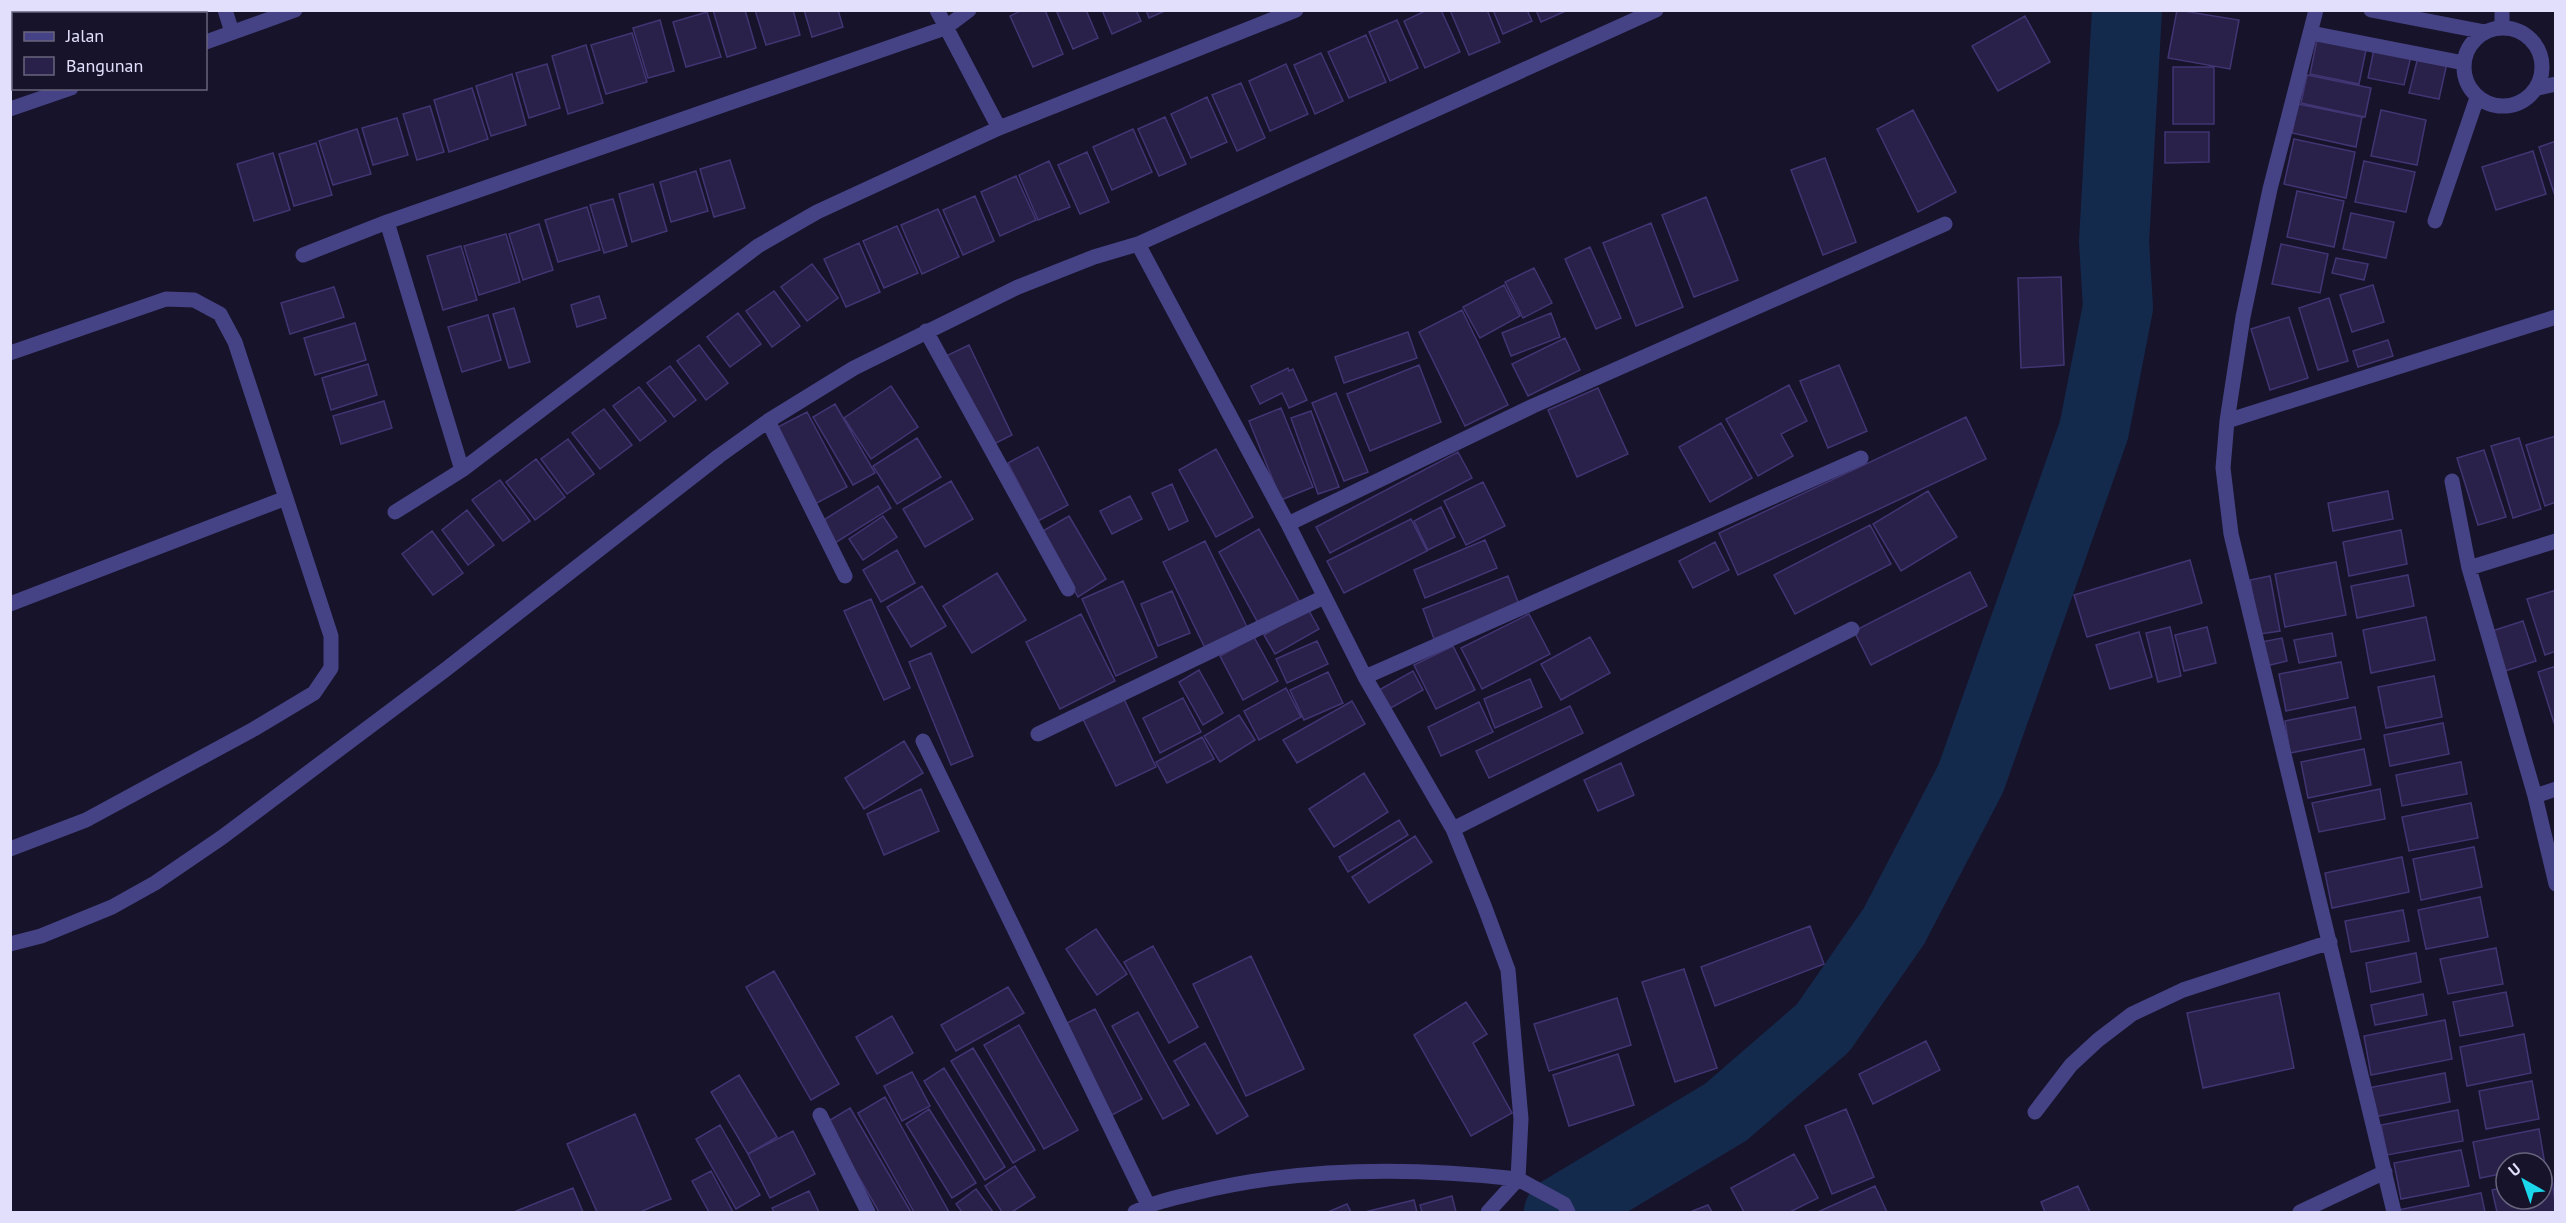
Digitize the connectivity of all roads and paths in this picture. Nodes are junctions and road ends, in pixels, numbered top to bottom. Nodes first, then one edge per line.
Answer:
1 (225, 10) edge
2 (295, 10) edge
3 (937, 10) edge
4 (969, 10) edge
5 (1296, 10) edge
6 (1656, 10) edge
7 (2316, 10) edge
8 (2371, 10) edge
9 (2502, 10) edge
10 (2502, 27) junction
11 (945, 28) junction
12 (2485, 32) junction
13 (232, 33) junction
14 (2311, 33) junction
15 (207, 42) edge
16 (2464, 63) junction
17 (2556, 84) edge
18 (2538, 88) junction
19 (65, 90) edge
20 (2477, 98) junction
21 (10, 109) edge
22 (999, 129) junction
23 (2435, 221) dead end
24 (387, 222) junction
25 (1945, 224) dead end
26 (1138, 244) junction
27 (303, 255) dead end
28 (2556, 317) edge
29 (926, 331) junction
30 (10, 353) edge
31 (768, 421) junction
32 (2227, 421) junction
33 (1862, 458) dead end
34 (462, 470) junction
35 (2452, 481) dead end
36 (286, 498) junction
37 (396, 512) dead end
38 (1288, 524) junction
39 (2556, 541) edge
40 (2469, 568) junction
41 (845, 576) dead end
42 (1068, 589) dead end
43 (1324, 597) junction
44 (10, 604) edge
45 (1852, 629) dead end
46 (1365, 677) junction
47 (1038, 734) dead end
48 (923, 741) dead end
49 (2556, 789) edge
50 (2535, 796) junction
51 (1452, 829) junction
52 (10, 849) edge
53 (2556, 884) edge
54 (2330, 942) junction
55 (10, 944) edge
56 (2035, 1112) dead end
57 (820, 1115) dead end
58 (2385, 1172) junction
59 (1518, 1179) junction
60 (1566, 1208) edge
61 (1141, 1209) edge
62 (868, 1212) edge
63 (1488, 1212) edge
64 (2300, 1212) edge
65 (2394, 1212) edge

1 - 13 street
2 - 13 street
3 - 11 street
4 - 11 street
5 - 22 street
6 - 26 street
7 - 14 street
8 - 12 street
9 - 10 street
10 - 12 street
10 - 18 street
11 - 22 street
11 - 24 street
12 - 16 street
13 - 15 street
14 - 16 street
14 - 32 street
16 - 20 street
17 - 18 street
18 - 20 street
19 - 21 street
20 - 23 street
22 - 34 street
24 - 27 street
24 - 34 street
25 - 38 street
26 - 29 street
26 - 38 street
28 - 32 street
29 - 31 street
29 - 42 street
30 - 36 street
31 - 41 street
31 - 55 street
32 - 54 street
33 - 46 street
34 - 37 street
35 - 40 street
36 - 44 street
36 - 52 street
38 - 43 street
39 - 40 street
40 - 50 street
43 - 46 street
43 - 47 street
45 - 51 street
46 - 51 street
48 - 61 street
49 - 50 street
50 - 53 street
51 - 59 street
54 - 56 street
54 - 58 street
57 - 62 street
58 - 64 street
58 - 65 street
59 - 60 street
59 - 61 street
59 - 63 street

